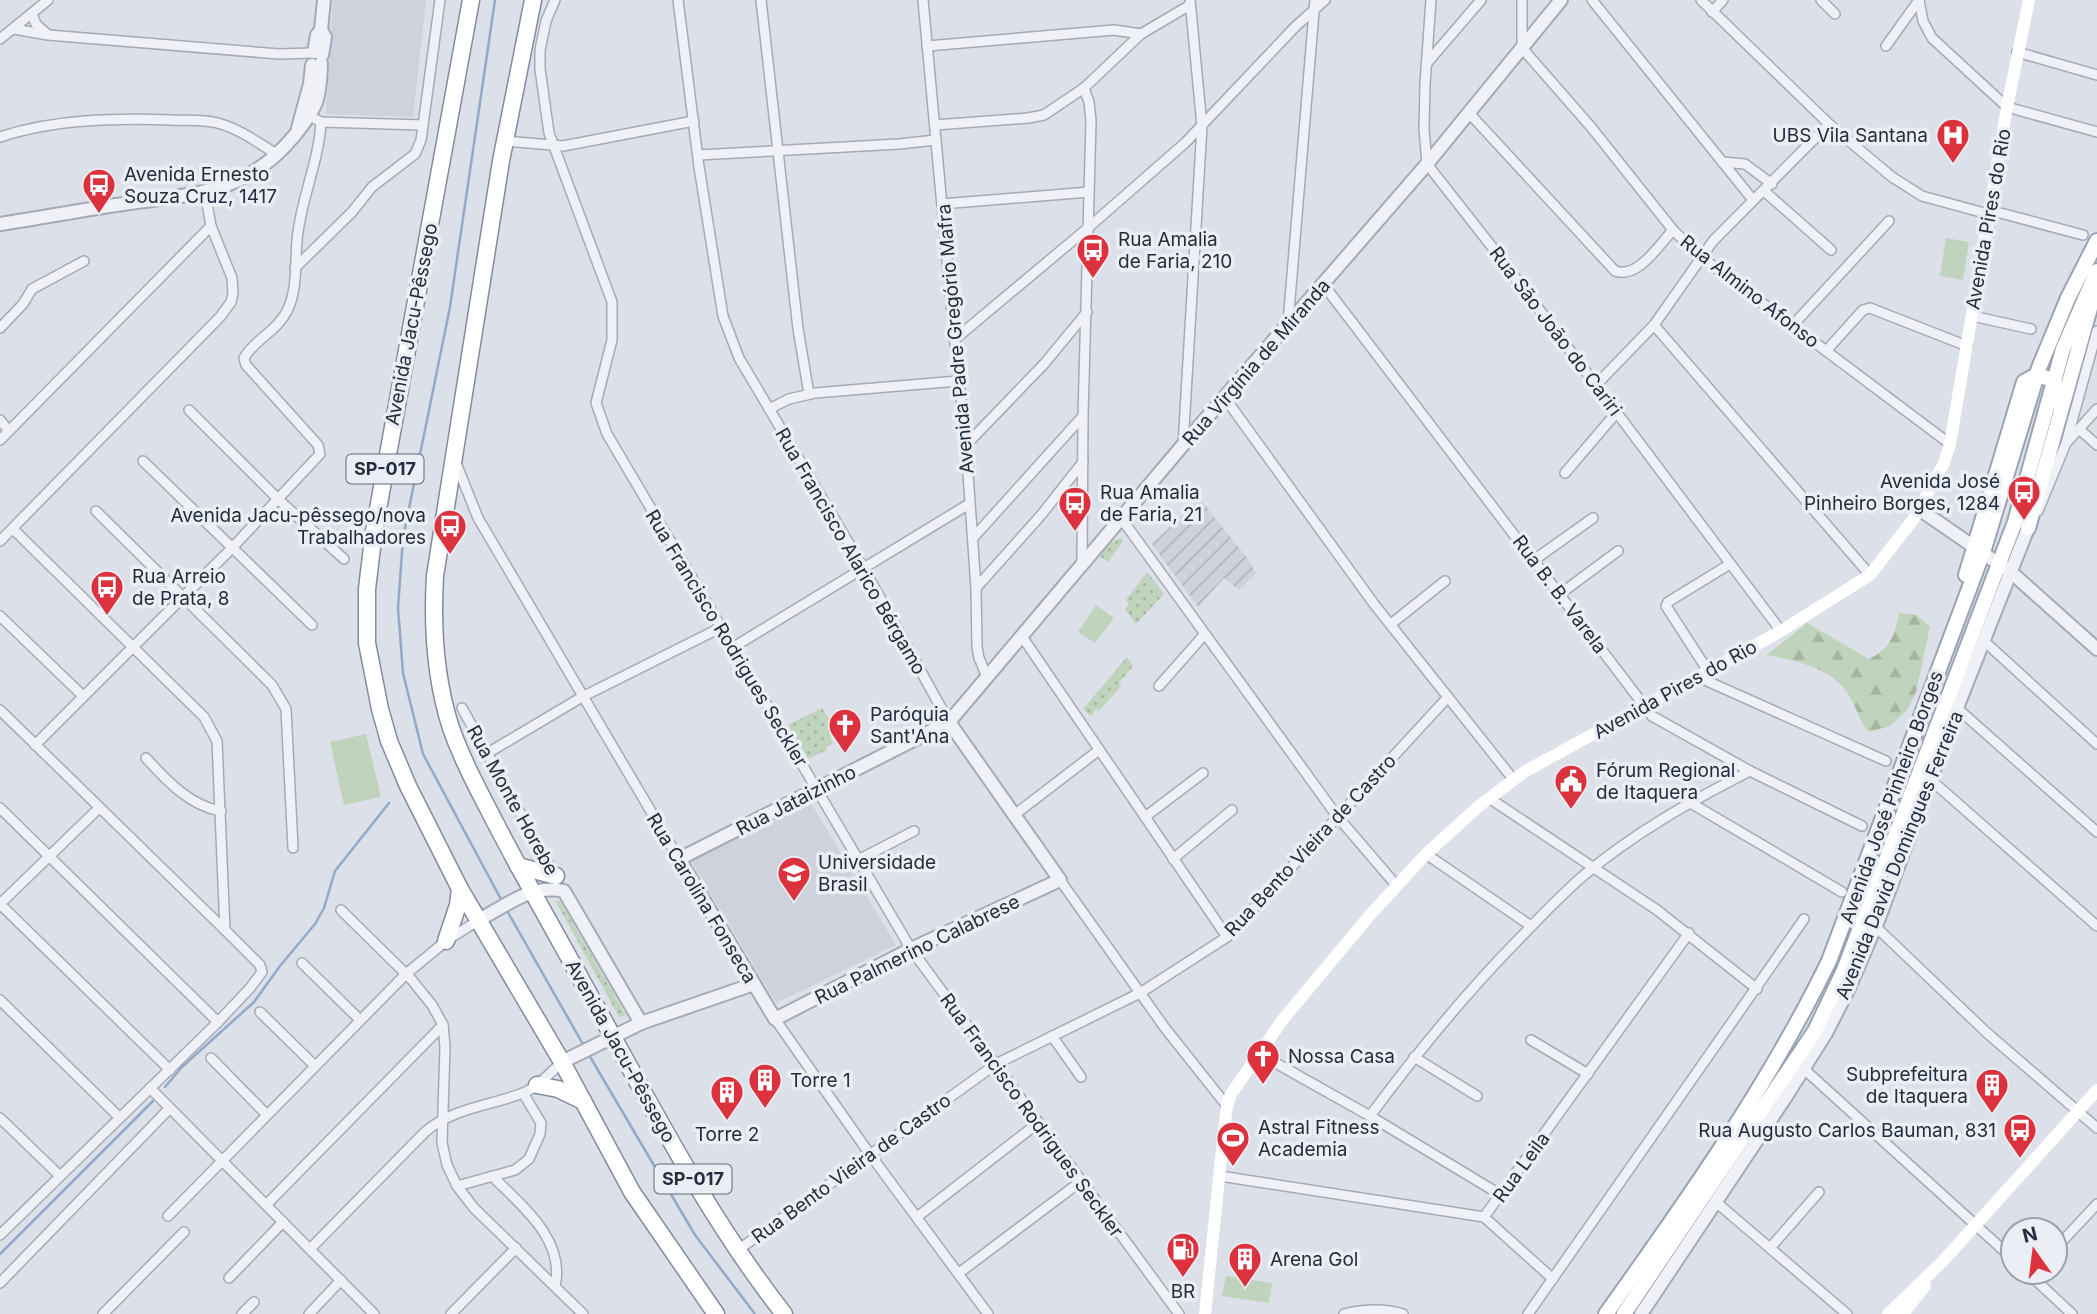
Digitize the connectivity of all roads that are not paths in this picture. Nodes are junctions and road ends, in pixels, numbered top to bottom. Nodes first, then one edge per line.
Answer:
1 (48, 0) edge
2 (324, 0) edge
3 (440, 0) edge
4 (471, 0) edge
5 (533, 0) edge
6 (555, 0) edge
7 (671, 0) edge
8 (678, 0) edge
9 (761, 0) edge
10 (923, 0) edge
11 (1325, 0) edge
12 (1431, 0) edge
13 (1482, 0) edge
14 (1522, 0) edge
15 (1561, 0) edge
16 (1592, 0) edge
17 (1700, 0) edge
18 (1723, 0) edge
19 (1821, 0) edge
20 (1919, 0) edge
21 (2029, 0) edge
22 (1190, 3) edge
23 (1315, 5) edge
24 (681, 10) junction
25 (1712, 12) junction
26 (32, 14) junction
27 (1835, 14) dead end
28 (15, 29) junction
29 (1141, 34) junction
30 (48, 36) junction
31 (0, 39) edge
32 (928, 46) junction
33 (1886, 46) dead end
34 (1522, 48) junction
35 (2017, 52) junction
36 (315, 58) junction
37 (1427, 63) junction
38 (2097, 75) edge
39 (1084, 88) junction
40 (2007, 107) junction
41 (1469, 113) junction
42 (312, 117) junction
43 (694, 121) junction
44 (1829, 124) junction
45 (423, 125) junction
46 (935, 125) junction
47 (1202, 126) junction
48 (2097, 132) edge
49 (0, 137) edge
50 (936, 140) junction
51 (505, 141) junction
52 (554, 146) junction
53 (778, 151) junction
54 (278, 155) junction
55 (698, 155) junction
56 (1722, 162) junction
57 (1427, 164) junction
58 (1768, 188) junction
59 (205, 192) junction
60 (1089, 192) junction
61 (1753, 200) junction
62 (942, 204) junction
63 (1989, 212) junction
64 (1889, 222) dead end
65 (0, 224) edge
66 (211, 226) junction
67 (1089, 227) junction
68 (1673, 230) junction
69 (2083, 234) dead end
70 (2097, 241) edge
71 (1831, 250) dead end
72 (1701, 257) junction
73 (85, 261) dead end
74 (295, 268) junction
75 (2096, 274) edge
76 (1323, 284) junction
77 (1087, 312) junction
78 (1972, 316) junction
79 (1288, 324) junction
80 (1654, 325) junction
81 (1792, 326) junction
82 (0, 327) edge
83 (2031, 329) dead end
84 (2097, 331) edge
85 (954, 340) junction
86 (1967, 346) junction
87 (1826, 351) junction
88 (2037, 374) junction
89 (2053, 380) junction
90 (958, 381) junction
91 (1596, 385) junction
92 (809, 394) junction
93 (1224, 398) junction
94 (769, 409) junction
95 (2061, 409) junction
96 (2097, 409) edge
97 (189, 410) dead end
98 (1617, 412) junction
99 (1083, 416) junction
100 (0, 420) edge
101 (2079, 429) junction
102 (9, 431) junction
103 (0, 440) edge
104 (2066, 443) junction
105 (1950, 444) junction
106 (966, 445) junction
107 (1183, 445) junction
108 (2097, 446) edge
109 (454, 458) junction
110 (143, 461) dead end
111 (1083, 462) junction
112 (1564, 473) dead end
113 (279, 500) junction
114 (969, 503) junction
115 (1919, 509) junction
116 (96, 511) dead end
117 (1121, 518) junction
118 (1593, 518) dead end
119 (2028, 528) junction
120 (13, 529) junction
121 (973, 538) junction
122 (0, 541) edge
123 (232, 548) junction
124 (1979, 549) junction
125 (1618, 551) dead end
126 (344, 559) dead end
127 (1534, 560) junction
128 (1082, 563) junction
129 (1999, 563) junction
130 (1730, 564) junction
131 (864, 569) junction
132 (2012, 573) junction
133 (1870, 575) junction
134 (1445, 582) dead end
135 (976, 589) junction
136 (1560, 594) junction
137 (183, 596) junction
138 (0, 616) edge
139 (1391, 624) junction
140 (312, 625) dead end
141 (720, 628) junction
142 (1781, 631) junction
143 (1021, 635) junction
144 (1204, 635) junction
145 (1984, 641) junction
146 (2095, 643) edge
147 (132, 646) junction
148 (732, 648) junction
149 (1703, 674) junction
150 (988, 677) junction
151 (1158, 686) dead end
152 (83, 696) junction
153 (582, 697) junction
154 (1448, 697) junction
155 (1644, 705) junction
156 (462, 708) dead end
157 (1957, 708) junction
158 (0, 710) edge
159 (949, 722) junction
160 (2097, 744) edge
161 (35, 745) junction
162 (1099, 750) junction
163 (486, 754) junction
164 (146, 758) dead end
165 (1886, 761) dead end
166 (1750, 771) junction
167 (1203, 773) dead end
168 (1513, 779) junction
169 (1931, 780) junction
170 (816, 789) junction
171 (1489, 798) junction
172 (1689, 802) junction
173 (0, 808) edge
174 (99, 808) junction
175 (1232, 810) dead end
176 (221, 811) junction
177 (1013, 816) junction
178 (1337, 816) junction
179 (1146, 817) junction
180 (1916, 821) junction
181 (1862, 827) dead end
182 (915, 831) dead end
183 (2097, 832) edge
184 (293, 848) dead end
185 (1426, 854) junction
186 (49, 856) junction
187 (680, 859) junction
188 (1173, 859) junction
189 (858, 860) junction
190 (518, 866) junction
191 (1595, 867) junction
192 (555, 876) junction
193 (1879, 876) junction
194 (1060, 880) junction
195 (1396, 885) junction
196 (460, 889) junction
197 (564, 891) junction
198 (1842, 892) dead end
199 (528, 893) junction
200 (0, 904) edge
201 (341, 910) dead end
202 (1848, 912) junction
203 (484, 918) junction
204 (1804, 919) dead end
205 (1868, 923) junction
206 (1531, 926) junction
207 (2097, 926) edge
208 (225, 930) junction
209 (1689, 933) junction
210 (1227, 937) junction
211 (446, 941) junction
212 (911, 949) junction
213 (302, 963) dead end
214 (406, 974) junction
215 (754, 984) junction
216 (1757, 989) junction
217 (1140, 993) junction
218 (0, 1000) edge
219 (260, 1012) dead end
220 (775, 1019) junction
221 (360, 1020) junction
222 (218, 1022) junction
223 (641, 1023) junction
224 (443, 1025) junction
225 (1052, 1037) junction
226 (609, 1038) junction
227 (1531, 1040) dead end
228 (1258, 1053) junction
229 (1415, 1057) junction
230 (211, 1058) dead end
231 (565, 1061) junction
232 (996, 1064) junction
233 (315, 1066) junction
234 (1804, 1069) junction
235 (170, 1070) junction
236 (1588, 1074) junction
237 (1081, 1077) dead end
238 (150, 1088) junction
239 (530, 1089) junction
240 (2097, 1090) edge
241 (1477, 1096) dead end
242 (583, 1101) junction
243 (1227, 1105) junction
244 (169, 1109) junction
245 (2078, 1111) junction
246 (267, 1115) junction
247 (1370, 1116) junction
248 (120, 1117) junction
249 (0, 1118) edge
250 (442, 1119) junction
251 (1038, 1124) junction
252 (2097, 1128) edge
253 (869, 1153) junction
254 (222, 1161) junction
255 (59, 1175) junction
256 (492, 1176) junction
257 (1220, 1177) junction
258 (1080, 1182) junction
259 (457, 1186) junction
260 (1819, 1192) dead end
261 (1501, 1195) junction
262 (1716, 1202) junction
263 (2097, 1204) edge
264 (266, 1205) junction
265 (168, 1216) dead end
266 (917, 1217) junction
267 (1484, 1217) junction
268 (283, 1222) junction
269 (1975, 1226) junction
270 (184, 1232) dead end
271 (2069, 1234) edge
272 (0, 1235) edge
273 (1999, 1247) edge
274 (516, 1248) junction
275 (1770, 1248) junction
276 (310, 1249) junction
277 (738, 1250) junction
278 (1941, 1263) junction
279 (959, 1273) junction
280 (229, 1278) dead end
281 (1553, 1279) junction
282 (341, 1280) junction
283 (0, 1283) edge
284 (555, 1286) junction
285 (2044, 1286) edge
286 (254, 1302) dead end
287 (103, 1314) edge
288 (242, 1314) edge
289 (309, 1314) edge
290 (374, 1314) edge
291 (452, 1314) edge
292 (583, 1314) edge
293 (716, 1314) edge
294 (784, 1314) edge
295 (988, 1314) edge
296 (1179, 1314) edge
297 (1206, 1314) edge
298 (1344, 1314) edge
299 (1403, 1314) edge
300 (1528, 1314) edge
301 (1606, 1314) edge
302 (1624, 1314) edge
303 (1641, 1314) edge
304 (1847, 1314) edge
305 (1888, 1314) edge
306 (1903, 1314) edge
307 (2072, 1314) edge

1 - 26 street
2 - 36 street
3 - 45 street
4 - 196 highway, Avenida Jacu-Pêssego / SP-017
5 - 51 highway, Avenida Jacu-Pêssego / SP-017
6 - 52 street, Rua Francisco Rodrigues Seckler
7 - 24 street
8 - 24 street, Rua Francisco Alarico Bérgamo
9 - 53 street
10 - 32 street, Avenida Padre Gregório Mafra
11 - 23 street
12 - 37 street
13 - 37 street
14 - 34 street
15 - 34 street, Rua Virgínia de Miranda
16 - 56 street
17 - 25 street
18 - 25 street
19 - 27 street
20 - 33 street
20 - 40 street
21 - 35 main road, Avenida Pires do Rio
22 - 29 street
22 - 47 street
23 - 47 street
23 - 79 street
24 - 43 street, Rua Francisco Alarico Bérgamo
25 - 44 street
26 - 28 street
26 - 30 street
28 - 30 street
28 - 31 street
29 - 32 street
29 - 39 street
30 - 36 street
32 - 46 street, Avenida Padre Gregório Mafra
34 - 41 street, Rua Virgínia de Miranda
34 - 68 street, Rua Almino Afonso
35 - 38 street
35 - 40 main road, Avenida Pires do Rio
36 - 42 street
37 - 57 street
39 - 46 street
39 - 60 street
40 - 48 street
40 - 63 main road, Avenida Pires do Rio
41 - 57 street, Rua Virgínia de Miranda
41 - 68 street
42 - 45 street
42 - 54 street
42 - 74 street
43 - 52 street
43 - 55 street, Rua Francisco Alarico Bérgamo
44 - 58 street
44 - 63 street
45 - 74 street
46 - 50 street, Avenida Padre Gregório Mafra
47 - 67 street
47 - 107 street
49 - 54 street
50 - 53 street
50 - 62 street, Avenida Padre Gregório Mafra
51 - 52 street
51 - 109 highway, Avenida Jacu-Pêssego / SP-017
52 - 141 street, Rua Francisco Rodrigues Seckler
53 - 55 street
53 - 92 street
54 - 59 street
55 - 94 street, Rua Francisco Alarico Bérgamo
56 - 58 street
56 - 61 street
57 - 76 street, Rua Virgínia de Miranda
57 - 91 street, Rua São João do Cariri
58 - 61 street
58 - 71 street
59 - 65 street
59 - 66 street
60 - 62 street
60 - 67 street
61 - 72 street
62 - 85 street, Avenida Padre Gregório Mafra
63 - 69 street
63 - 78 main road, Avenida Pires do Rio
64 - 81 street
66 - 102 street
66 - 120 street
67 - 77 street
67 - 85 street
68 - 72 street, Rua Almino Afonso
70 - 88 main road
72 - 80 street
72 - 81 street, Rua Almino Afonso
73 - 82 street
74 - 113 street
75 - 89 main road, Avenida José Pinheiro Borges
75 - 95 main road
76 - 79 street, Rua Virgínia de Miranda
76 - 127 street, Rua B. B. Varela
77 - 99 street
77 - 106 street
78 - 83 street
78 - 86 main road, Avenida Pires do Rio
79 - 93 street, Rua Virgínia de Miranda
80 - 91 street
80 - 133 street
81 - 87 street, Rua Almino Afonso
84 - 104 street, Avenida David Domingues Ferreira
85 - 90 street, Avenida Padre Gregório Mafra
86 - 87 street
86 - 105 main road, Avenida Pires do Rio
87 - 105 street, Rua Almino Afonso
88 - 89 main road
88 - 124 main road, Avenida José Pinheiro Borges
89 - 95 main road
89 - 129 main road, Avenida José Pinheiro Borges
90 - 92 street
90 - 106 street, Avenida Padre Gregório Mafra
91 - 98 street, Rua São João do Cariri
92 - 94 street
93 - 107 street, Rua Virgínia de Miranda
93 - 139 street
94 - 131 street, Rua Francisco Alarico Bérgamo
95 - 119 main road
96 - 101 street, Avenida David Domingues Ferreira
97 - 113 street
98 - 112 street
98 - 130 street, Rua São João do Cariri
99 - 111 street
99 - 121 street
100 - 102 street
101 - 104 street, Avenida David Domingues Ferreira
101 - 108 street
102 - 103 street
104 - 119 street, Avenida David Domingues Ferreira
105 - 115 main road, Avenida Pires do Rio
106 - 114 street, Avenida Padre Gregório Mafra
107 - 117 street, Rua Virgínia de Miranda
109 - 153 street, Rua Carolina Fonseca
109 - 190 highway, Avenida Jacu-Pêssego / SP-017
110 - 123 street
111 - 128 street
111 - 135 street
113 - 123 street
113 - 126 street
114 - 121 street, Avenida Padre Gregório Mafra
114 - 131 street
115 - 124 street
115 - 133 main road, Avenida Pires do Rio
116 - 137 street
117 - 128 street, Rua Virgínia de Miranda
117 - 144 street
118 - 127 street
119 - 132 street, Avenida David Domingues Ferreira
120 - 122 street
120 - 147 street
121 - 135 street, Avenida Padre Gregório Mafra
123 - 137 street
123 - 140 street
124 - 129 street
124 - 202 main road, Avenida José Pinheiro Borges
125 - 136 street
127 - 136 street, Rua B. B. Varela
128 - 143 street, Rua Virgínia de Miranda
129 - 132 street
129 - 193 main road, Avenida José Pinheiro Borges
130 - 142 street, Rua São João do Cariri
130 - 149 street
131 - 148 street
131 - 159 street, Rua Francisco Alarico Bérgamo
132 - 145 street, Avenida David Domingues Ferreira
132 - 146 street
133 - 142 main road, Avenida Pires do Rio
134 - 139 street
135 - 150 street, Avenida Padre Gregório Mafra
136 - 155 street, Rua B. B. Varela
137 - 147 street
137 - 184 street
138 - 152 street
139 - 154 street
141 - 148 street, Rua Francisco Rodrigues Seckler
141 - 153 street
142 - 149 main road, Avenida Pires do Rio
143 - 150 street, Rua Virgínia de Miranda
143 - 162 street
144 - 151 street
144 - 178 street
145 - 157 street, Avenida David Domingues Ferreira
145 - 160 street
147 - 152 street
147 - 176 street
148 - 170 street, Rua Francisco Rodrigues Seckler
149 - 155 main road, Avenida Pires do Rio
149 - 165 street
150 - 159 street, Rua Virgínia de Miranda
152 - 161 street
153 - 163 street
153 - 187 street, Rua Carolina Fonseca
154 - 168 street
154 - 178 street, Rua Bento Vieira de Castro
155 - 166 street, Rua B. B. Varela
155 - 168 main road, Avenida Pires do Rio
156 - 163 street, Rua Monte Horebe
157 - 169 street, Avenida David Domingues Ferreira
157 - 183 street
158 - 161 street
159 - 170 street, Rua Jataizinho
159 - 177 street, Rua Francisco Alarico Bérgamo
161 - 174 street
162 - 177 street
162 - 179 street
163 - 192 street, Rua Monte Horebe
164 - 176 street
166 - 172 street
166 - 181 street, Rua B. B. Varela
167 - 179 street
168 - 171 main road, Avenida Pires do Rio
169 - 180 street, Avenida David Domingues Ferreira
169 - 207 street
170 - 187 street, Rua Jataizinho
170 - 189 street, Rua Francisco Rodrigues Seckler
171 - 185 main road, Avenida Pires do Rio
171 - 191 street
172 - 191 street
172 - 198 street
173 - 186 street
174 - 186 street
174 - 208 street
175 - 188 street
176 - 208 street
177 - 194 street, Rua Francisco Alarico Bérgamo
178 - 195 street
178 - 210 street, Rua Bento Vieira de Castro
179 - 188 street
180 - 193 main road
180 - 205 street, Avenida David Domingues Ferreira
182 - 189 street
185 - 195 main road, Avenida Pires do Rio
185 - 206 street
186 - 200 street
186 - 222 street
187 - 215 street, Rua Carolina Fonseca
188 - 210 street
189 - 212 street, Rua Francisco Rodrigues Seckler
190 - 192 highway
190 - 199 highway, Avenida Jacu-Pêssego / SP-017
191 - 206 street
191 - 209 street
192 - 197 street, Rua Monte Horebe
193 - 205 main road, Avenida José Pinheiro Borges
194 - 212 street, Rua Palmerino Calabrese
194 - 217 street, Rua Francisco Alarico Bérgamo
195 - 228 main road, Avenida Pires do Rio
196 - 203 highway, Avenida Jacu-Pêssego / SP-017
196 - 211 highway
197 - 199 street, Rua Monte Horebe
197 - 223 street, Rua Monte Horebe
199 - 203 street
199 - 226 highway, Avenida Jacu-Pêssego / SP-017
200 - 235 street
201 - 214 street
202 - 205 street
202 - 301 main road, Avenida José Pinheiro Borges
203 - 211 street
203 - 231 highway, Avenida Jacu-Pêssego / SP-017
204 - 216 street
205 - 234 street, Avenida David Domingues Ferreira
205 - 245 street
205 - 302 main road, Avenida José Pinheiro Borges
206 - 229 street
208 - 222 street
209 - 216 street
209 - 236 street, Rua Leila
210 - 217 street, Rua Bento Vieira de Castro
211 - 214 street
212 - 220 street, Rua Palmerino Calabrese
212 - 232 street, Rua Francisco Rodrigues Seckler
213 - 221 street
214 - 221 street
214 - 224 street
215 - 220 street, Rua Carolina Fonseca
215 - 223 street
216 - 281 street
217 - 225 street, Rua Bento Vieira de Castro
217 - 243 street, Rua Francisco Alarico Bérgamo
218 - 248 street
219 - 233 street
220 - 253 street, Rua Carolina Fonseca
221 - 233 street
222 - 235 street
223 - 226 street
224 - 250 street
224 - 264 street
225 - 232 street, Rua Bento Vieira de Castro
225 - 237 street
226 - 231 street
226 - 277 highway, Avenida Jacu-Pêssego / SP-017
227 - 236 street
228 - 243 main road, Avenida Pires do Rio
228 - 247 street
229 - 241 street
229 - 247 street
230 - 246 street
231 - 239 street
231 - 242 highway, Avenida Jacu-Pêssego / SP-017
232 - 251 street, Rua Francisco Rodrigues Seckler
232 - 253 street, Rua Bento Vieira de Castro
233 - 246 street
234 - 262 street, Avenida David Domingues Ferreira
234 - 269 street
235 - 238 street
236 - 261 street, Rua Leila
238 - 244 street
238 - 248 street
239 - 242 highway
239 - 250 street
239 - 256 street
240 - 245 main road
242 - 293 highway, Avenida Jacu-Pêssego / SP-017
243 - 257 main road, Avenida Pires do Rio
244 - 254 street
244 - 283 street
245 - 252 street
245 - 269 main road
246 - 254 street
247 - 261 street
248 - 255 street
249 - 255 street
250 - 259 street
250 - 276 street
251 - 258 street, Rua Francisco Rodrigues Seckler
251 - 266 street
253 - 266 street, Rua Carolina Fonseca
253 - 277 street, Rua Bento Vieira de Castro
254 - 264 street
254 - 265 street
255 - 272 street
256 - 259 street
256 - 284 street
257 - 267 street, Rua Leila
257 - 297 main road, Avenida Pires do Rio
258 - 279 street
258 - 296 street, Rua Francisco Rodrigues Seckler
259 - 274 street
260 - 275 street
261 - 267 street, Rua Leila
262 - 275 street
262 - 303 street, Avenida David Domingues Ferreira
263 - 271 street
264 - 268 street
266 - 279 street, Rua Carolina Fonseca
267 - 281 street
268 - 276 street
268 - 280 street
269 - 273 street
269 - 278 main road
270 - 287 street
274 - 284 street
274 - 291 street
275 - 304 street
276 - 282 street
277 - 294 highway, Avenida Jacu-Pêssego / SP-017
278 - 305 main road
278 - 306 main road
279 - 295 street, Rua Carolina Fonseca
281 - 300 street
282 - 289 street
282 - 290 street
284 - 292 street
285 - 307 street
286 - 288 street
298 - 299 street

